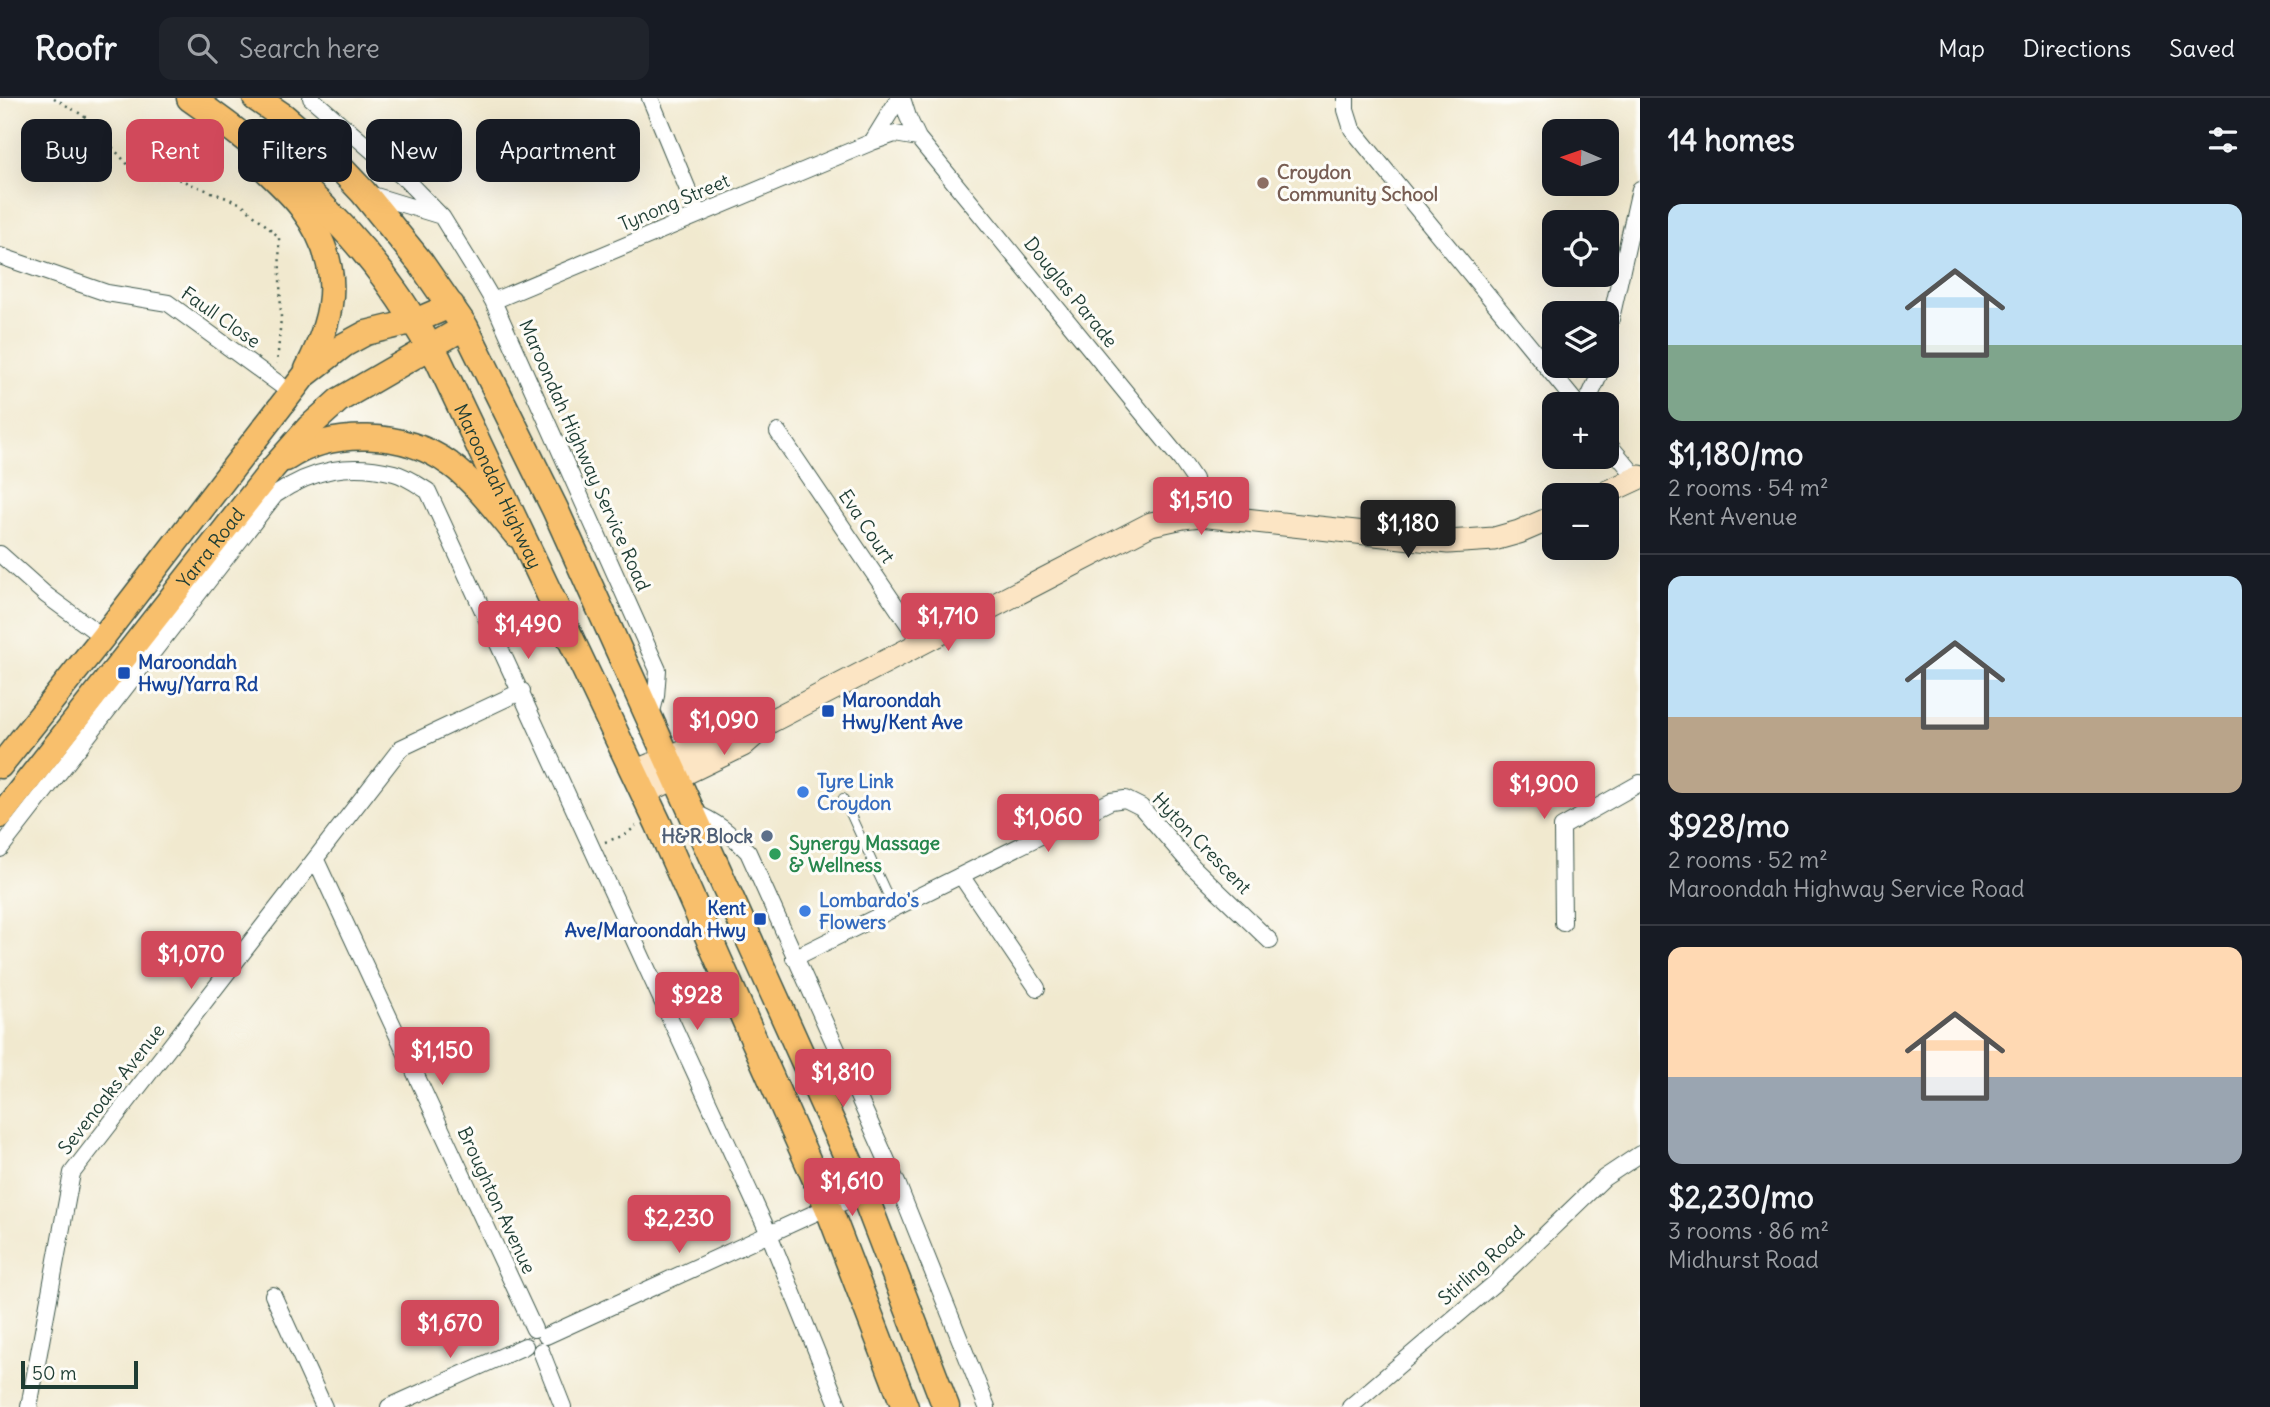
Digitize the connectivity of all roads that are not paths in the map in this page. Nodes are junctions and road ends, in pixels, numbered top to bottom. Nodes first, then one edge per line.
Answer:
1 (256, 98) edge
2 (312, 98) edge
3 (650, 98) edge
4 (900, 98) edge
5 (1346, 98) edge
6 (198, 103) edge
7 (918, 138) junction
8 (872, 142) junction
9 (1640, 189) edge
10 (363, 192) junction
11 (698, 214) junction
12 (442, 217) junction
13 (0, 256) edge
14 (493, 301) junction
15 (1615, 301) edge
16 (458, 316) junction
17 (415, 321) junction
18 (430, 348) junction
19 (290, 384) junction
20 (1567, 392) edge
21 (339, 400) junction
22 (778, 432) dead end
23 (1619, 456) edge
24 (273, 468) junction
25 (1639, 478) edge
26 (1619, 487) edge
27 (1200, 515) junction
28 (1542, 522) edge
29 (174, 544) junction
30 (528, 549) junction
31 (0, 554) edge
32 (206, 567) junction
33 (103, 637) junction
34 (921, 643) junction
35 (522, 691) junction
36 (650, 719) junction
37 (0, 766) edge
38 (672, 768) junction
39 (639, 782) junction
40 (1640, 783) edge
41 (843, 798) dead end
42 (692, 812) junction
43 (0, 816) edge
44 (0, 849) edge
45 (316, 860) junction
46 (962, 877) junction
47 (894, 909) junction
48 (1563, 923) dead end
49 (1270, 941) dead end
50 (794, 958) junction
51 (1037, 988) dead end
52 (1640, 1154) edge
53 (898, 1185) junction
54 (864, 1194) junction
55 (828, 1207) junction
56 (769, 1234) junction
57 (273, 1295) dead end
58 (536, 1341) junction
59 (29, 1407) edge
60 (324, 1407) edge
61 (389, 1407) edge
62 (563, 1407) edge
63 (839, 1407) edge
64 (905, 1407) edge
65 (946, 1407) edge
66 (987, 1407) edge
67 (1350, 1407) edge

1 - 10 highway, Maroondah Highway
2 - 12 street, Maroondah Highway Service Road
3 - 11 street
4 - 7 street, Douglas Parade
4 - 8 street
5 - 20 street
6 - 17 highway, Maroondah Highway
6 - 19 main road
7 - 8 street, Tynong Street
7 - 27 street, Douglas Parade
8 - 11 street, Tynong Street
9 - 15 street
10 - 12 street
10 - 16 highway, Maroondah Highway
11 - 14 street, Tynong Street
12 - 14 street, Maroondah Highway Service Road
13 - 19 street, Faull Close
14 - 36 street, Maroondah Highway Service Road
16 - 17 main road, Yarra Road
16 - 18 main road, Yarra Road
16 - 36 highway, Maroondah Highway
17 - 18 highway, Maroondah Highway
17 - 19 main road, Yarra Road
18 - 21 main road, Yarra Road
18 - 30 highway, Maroondah Highway
19 - 21 main road
19 - 29 main road, Yarra Road
21 - 24 main road, Yarra Road
22 - 34 street, Eva Court
23 - 25 street
24 - 30 main road
24 - 32 main road, Yarra Road
25 - 26 main road
27 - 28 main road
27 - 34 main road
29 - 32 main road
29 - 33 main road, Yarra Road
30 - 39 highway, Maroondah Highway
31 - 33 street
32 - 35 street
32 - 43 main road, Yarra Road
32 - 44 street
33 - 37 main road, Yarra Road
34 - 38 main road
35 - 45 street, Sevenoaks Avenue
35 - 56 street
36 - 38 highway, Maroondah Highway
38 - 39 main road
38 - 42 highway, Maroondah Highway
39 - 55 highway, Maroondah Highway
40 - 48 street
41 - 47 lane
42 - 50 street
42 - 54 highway, Maroondah Highway
45 - 58 street, Broughton Avenue
45 - 59 street, Sevenoaks Avenue
46 - 47 street, Hyton Crescent
46 - 49 street, Hyton Crescent
46 - 51 street
47 - 50 street, Hyton Crescent
50 - 53 street
52 - 67 street, Stirling Road
53 - 54 street
53 - 66 street
54 - 55 street
54 - 65 highway, Maroondah Highway
55 - 56 street
55 - 64 highway, Maroondah Highway
56 - 58 street
56 - 63 street
57 - 60 street
58 - 61 street
58 - 62 street, Broughton Avenue

